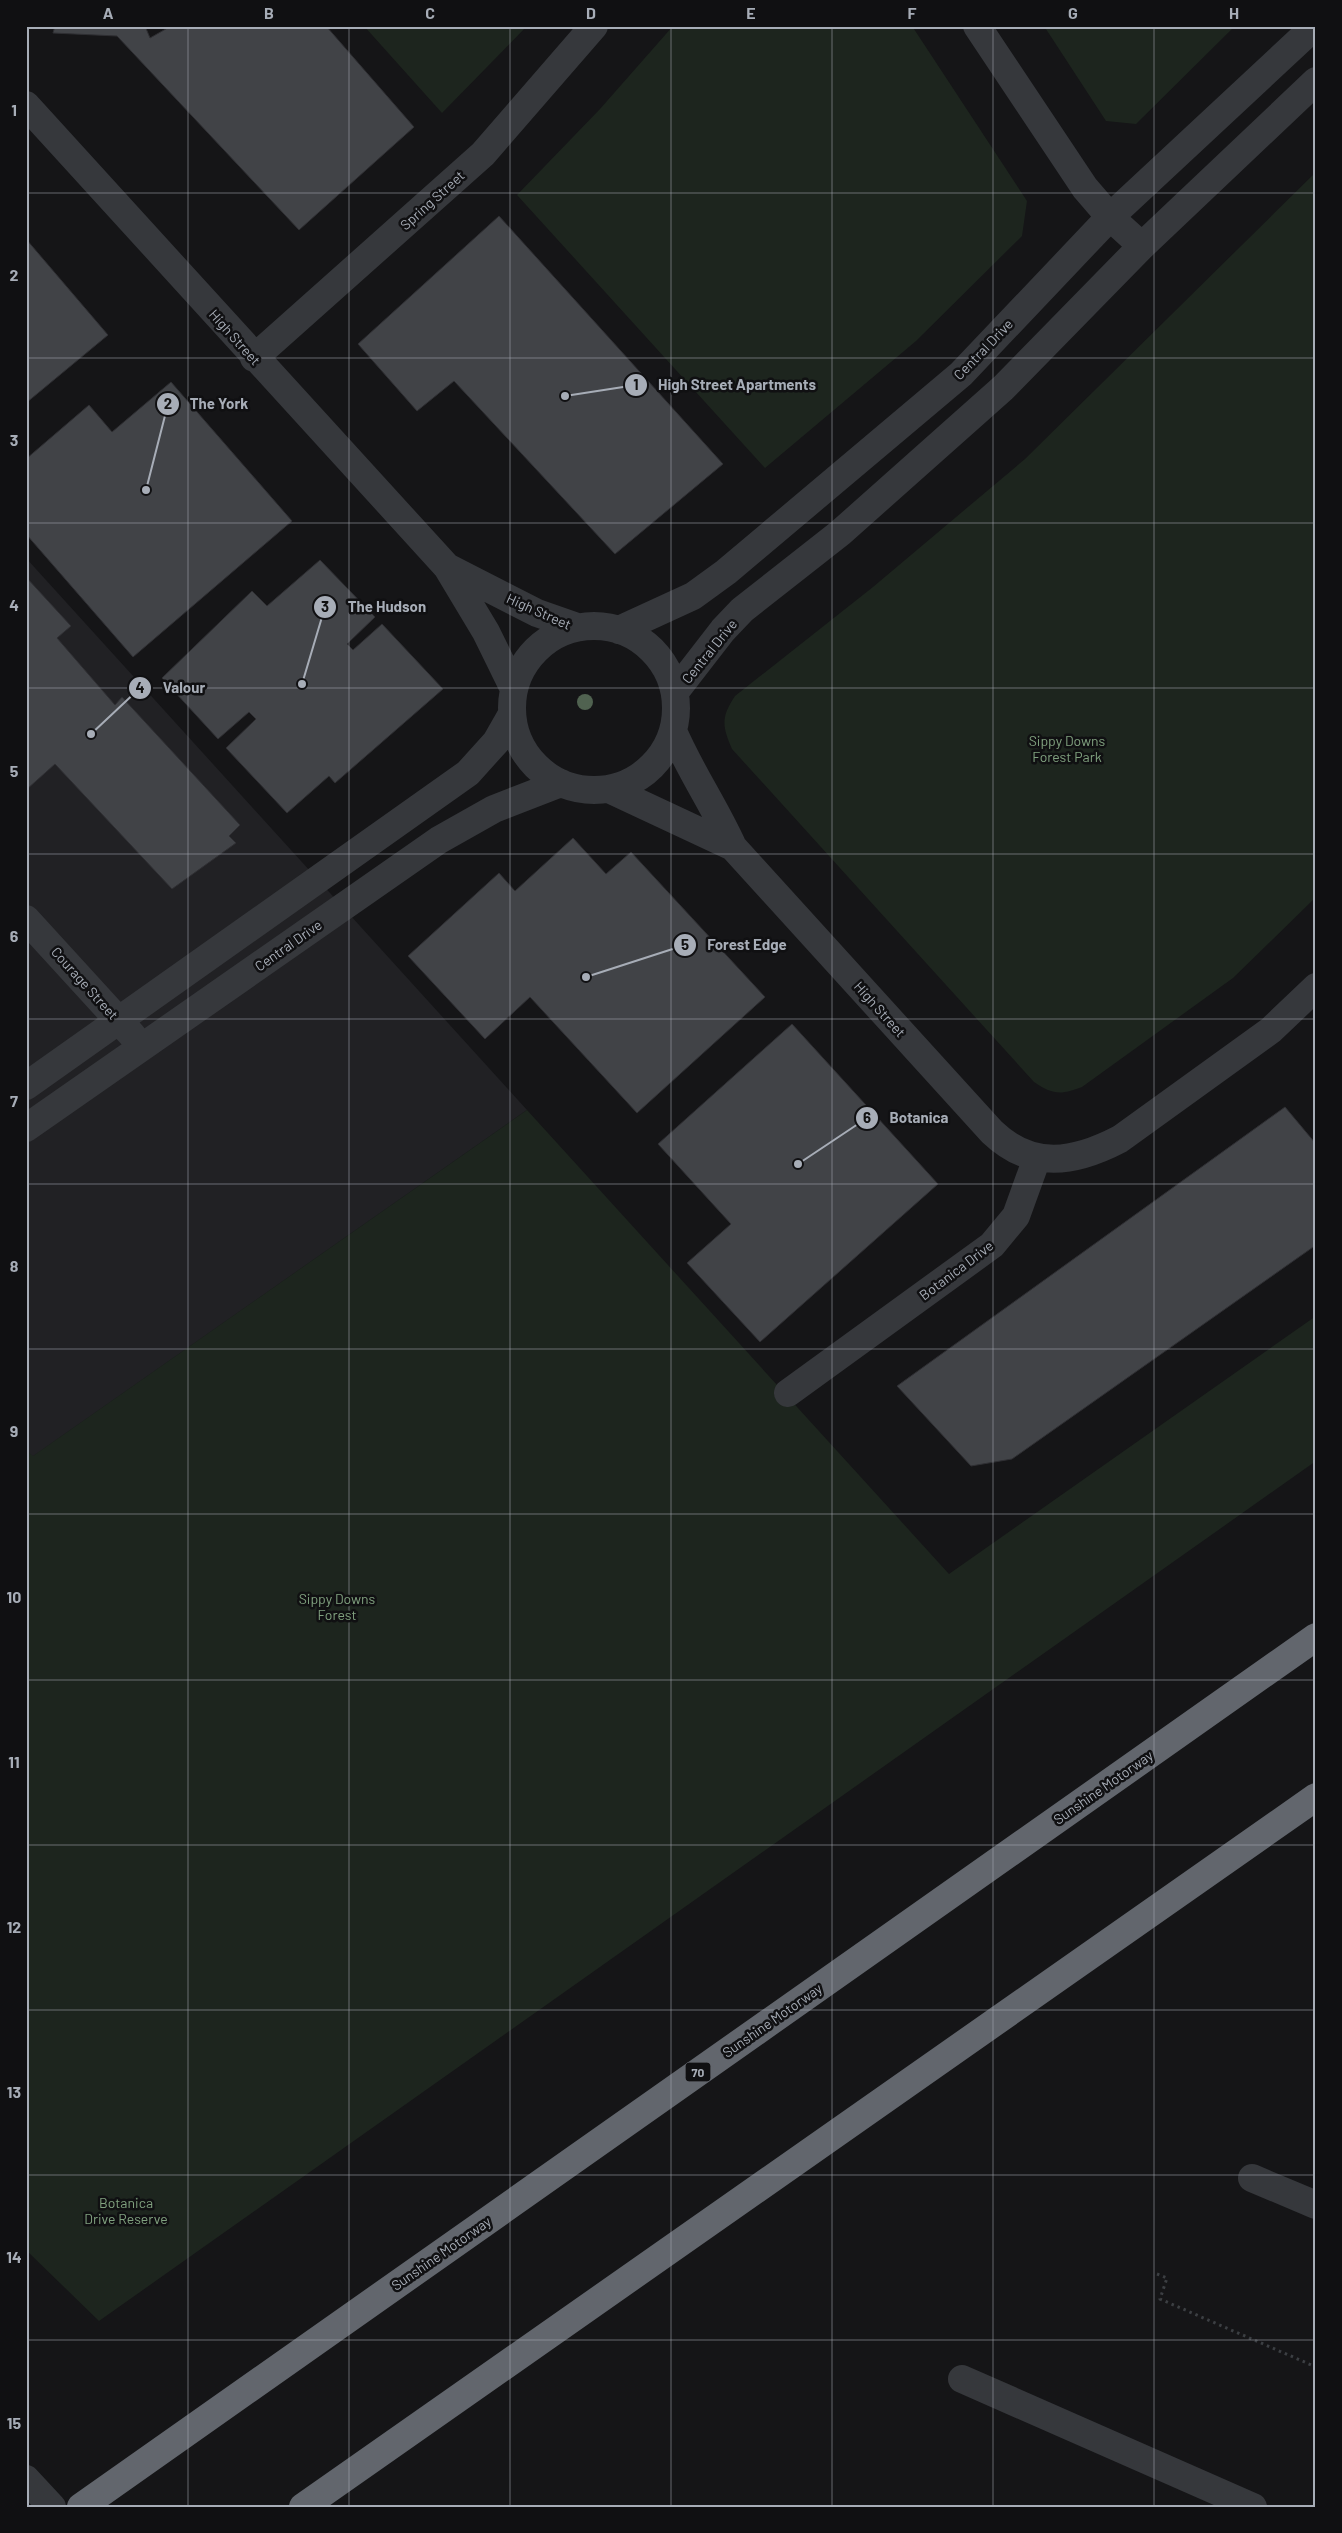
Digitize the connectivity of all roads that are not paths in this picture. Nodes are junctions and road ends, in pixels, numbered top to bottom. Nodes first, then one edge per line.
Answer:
1 (594, 26) edge
2 (977, 26) edge
3 (1315, 26) edge
4 (1316, 81) edge
5 (26, 105) edge
6 (1110, 218) junction
7 (1142, 246) junction
8 (254, 358) junction
9 (447, 567) junction
10 (577, 627) junction
11 (619, 630) junction
12 (675, 692) junction
13 (513, 701) junction
14 (673, 731) junction
15 (561, 783) junction
16 (609, 789) junction
17 (732, 847) junction
18 (26, 918) edge
19 (1316, 987) edge
20 (119, 1020) junction
21 (142, 1047) junction
22 (26, 1086) edge
23 (26, 1128) edge
24 (1037, 1158) junction
25 (788, 1393) dead end
26 (1316, 1637) edge
27 (1316, 1797) edge
28 (1252, 2178) dead end
29 (1316, 2206) edge
30 (962, 2379) dead end
31 (28, 2481) edge
32 (1202, 2496) edge
33 (52, 2507) edge
34 (80, 2507) edge
35 (303, 2507) edge
36 (1253, 2507) edge

1 - 8 street, Spring Street
2 - 6 street
3 - 6 street, Central Drive
4 - 7 street, Central Drive
5 - 8 street, High Street
6 - 7 street
6 - 11 street, Central Drive
7 - 12 street, Central Drive
8 - 9 street, High Street
9 - 10 street, High Street
9 - 13 street, High Street
10 - 11 street
10 - 13 street
11 - 12 street
12 - 14 street
13 - 15 street
13 - 20 street
14 - 16 street
14 - 17 street, High Street
15 - 16 street
15 - 21 street, Central Drive
16 - 17 street, High Street
17 - 24 street, High Street
18 - 20 street, Courage Street
19 - 24 street
20 - 21 street, Courage Street
20 - 22 street
21 - 23 street, Central Drive
24 - 25 street, Botanica Drive
26 - 34 highway, Sunshine Motorway / 70
27 - 35 highway
28 - 29 street
30 - 32 street
31 - 33 street
32 - 36 street

